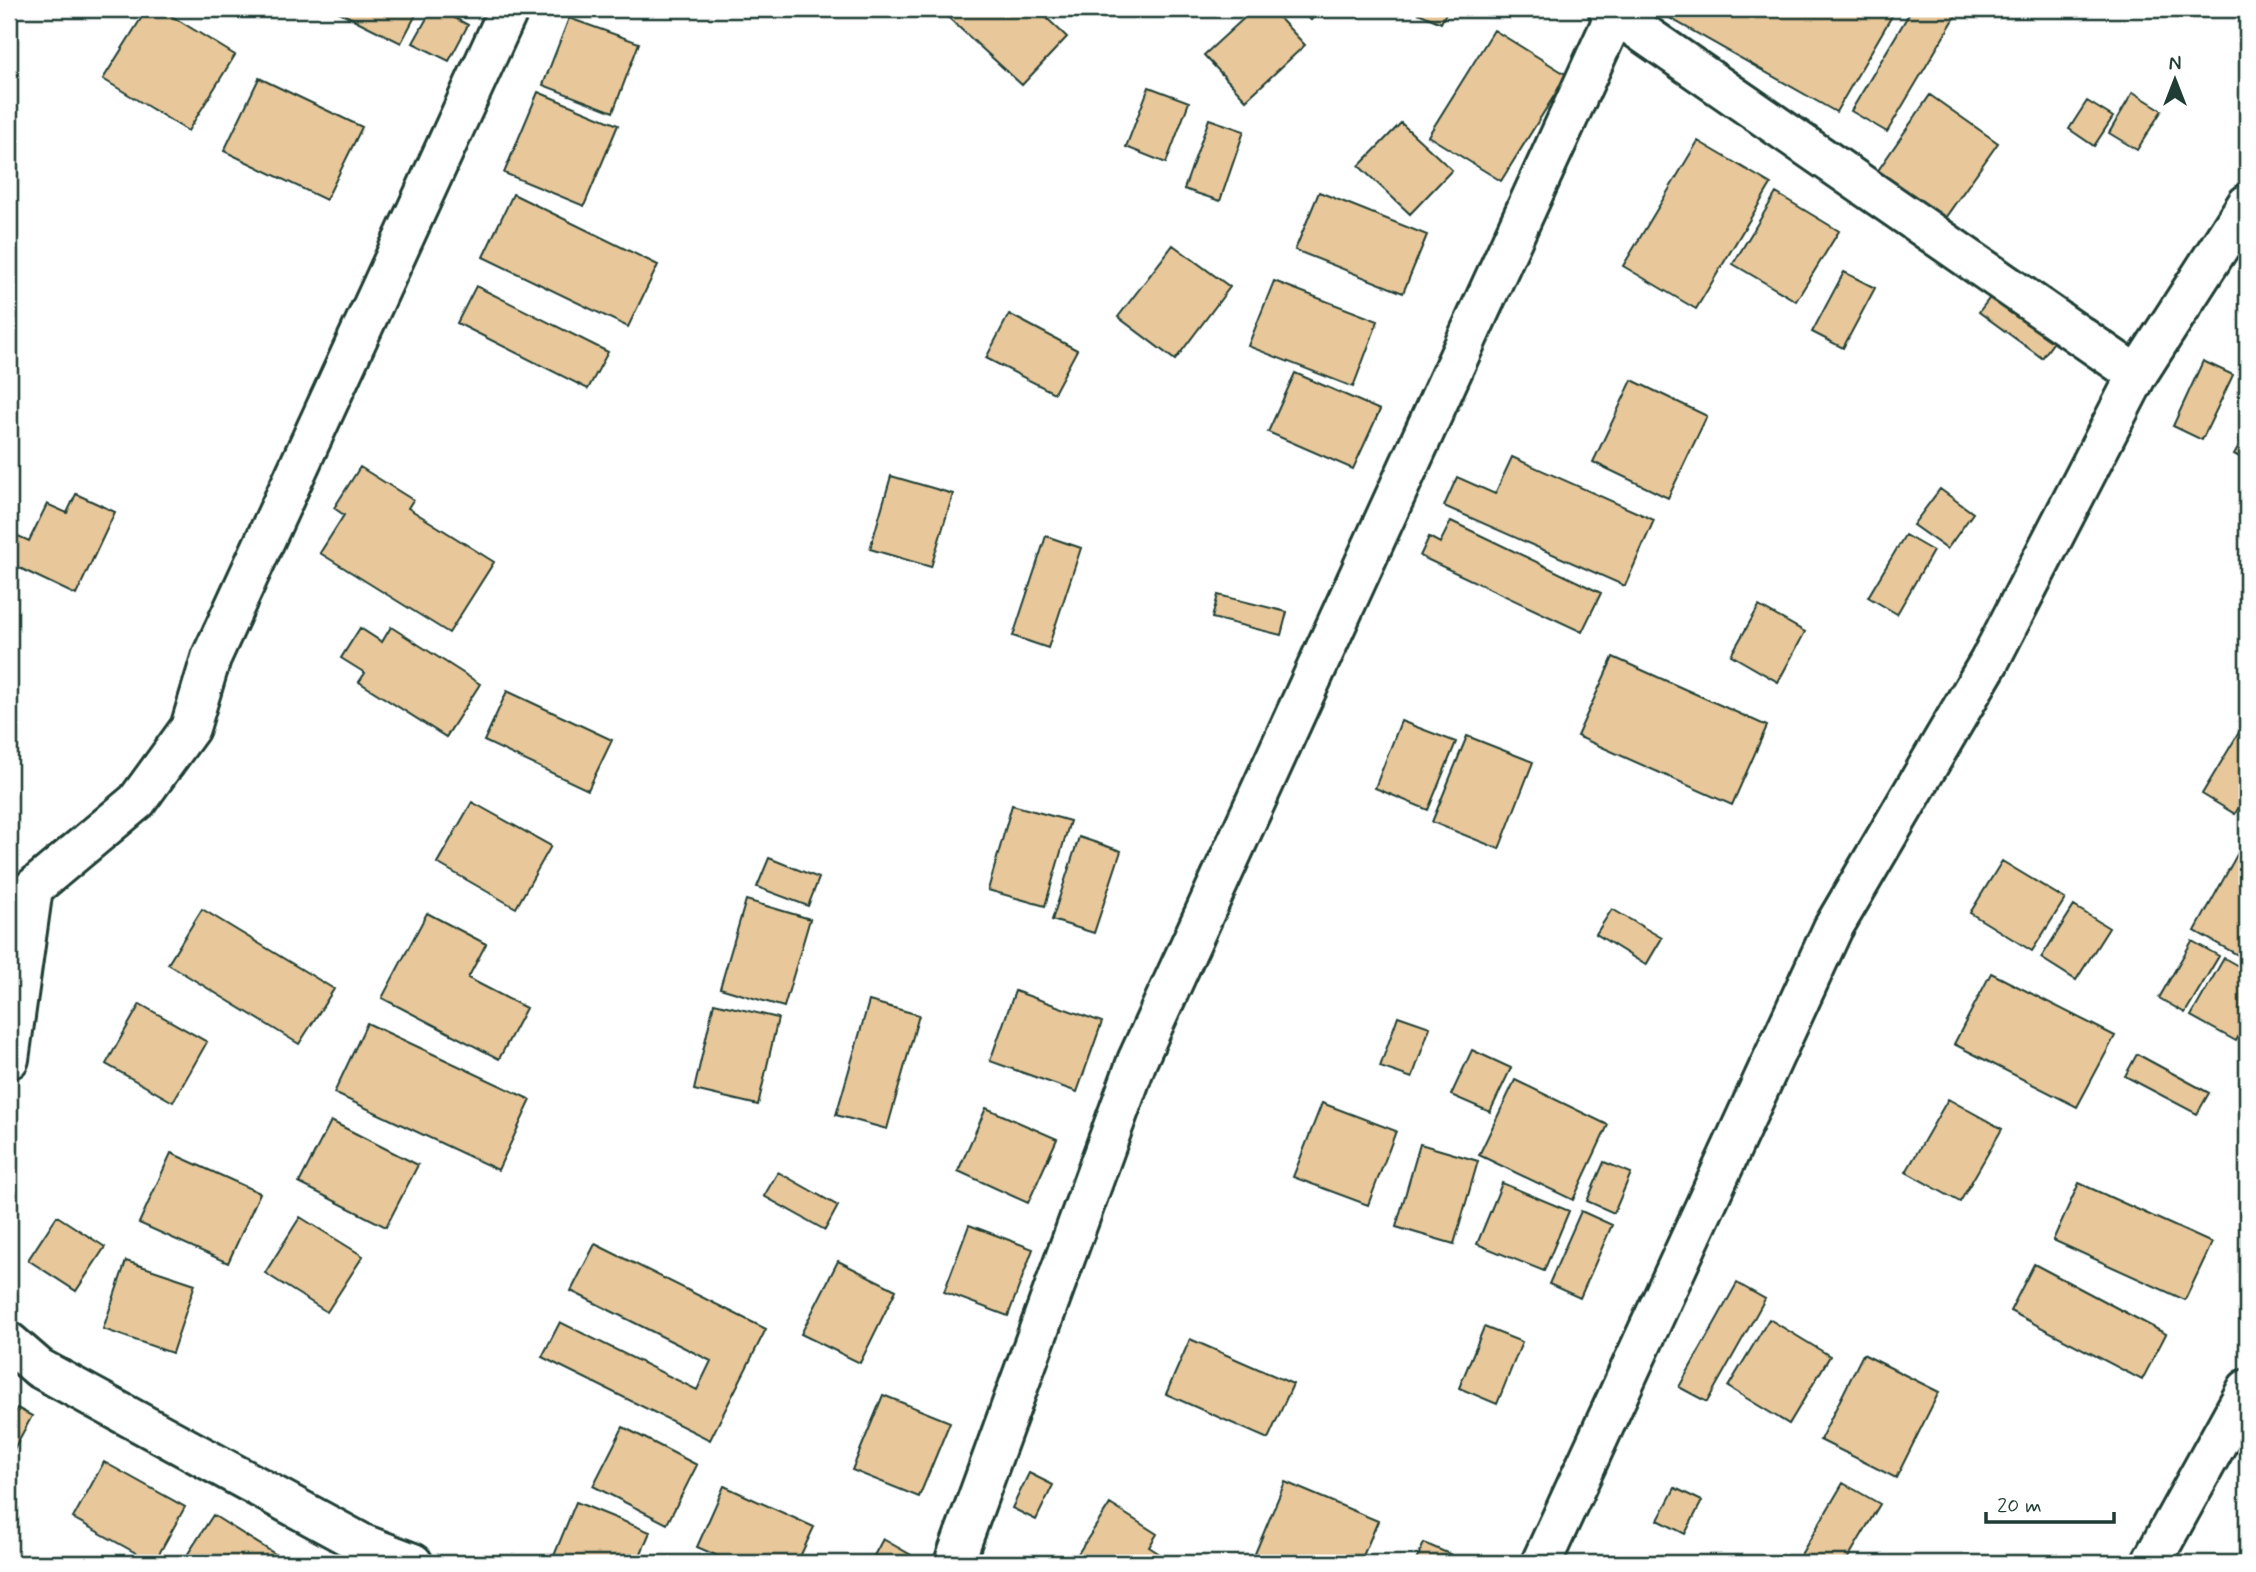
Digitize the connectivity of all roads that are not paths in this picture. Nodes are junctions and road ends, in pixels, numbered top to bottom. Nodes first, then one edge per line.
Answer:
1 (509, 9) edge
2 (1611, 12) edge
3 (2247, 204) edge
4 (2137, 375) junction
5 (21, 881) edge
6 (9, 1059) edge
7 (9, 1342) edge
8 (2247, 1389) edge
9 (356, 1554) edge
10 (413, 1563) edge
11 (954, 1563) edge
12 (1541, 1563) edge
13 (2151, 1563) edge

1 - 5 street
2 - 4 street
2 - 11 street
3 - 4 street
4 - 12 street
5 - 6 street
7 - 9 street
8 - 13 street
9 - 10 street

